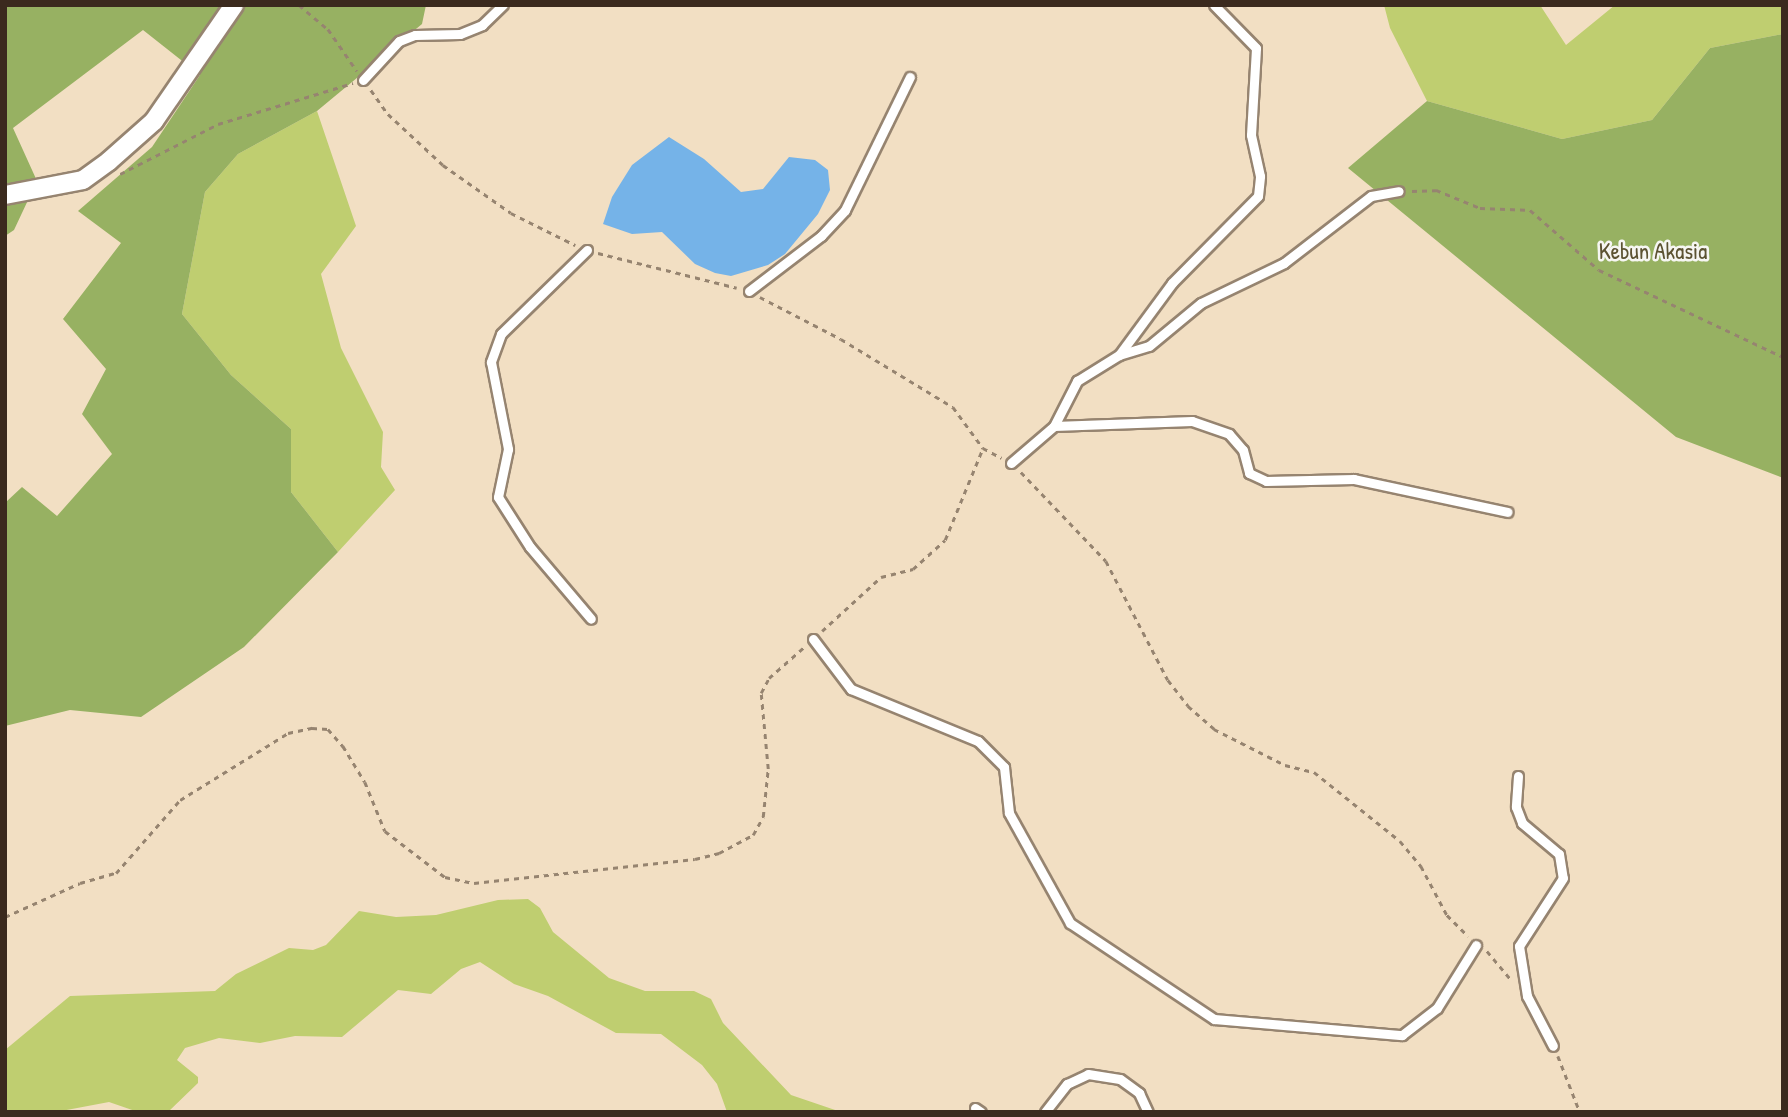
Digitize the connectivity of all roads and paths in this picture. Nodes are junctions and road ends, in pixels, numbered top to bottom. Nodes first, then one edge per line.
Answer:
1 (234, 5) edge
2 (299, 5) edge
3 (503, 5) edge
4 (1214, 5) edge
5 (910, 78) dead end
6 (363, 80) junction
7 (114, 175) dead end
8 (1399, 191) joint
9 (5, 195) edge
10 (587, 250) junction
11 (749, 291) junction
12 (1119, 355) junction
13 (1783, 357) edge
14 (1054, 426) junction
15 (983, 448) junction
16 (1011, 463) junction
17 (1508, 512) dead end
18 (591, 618) dead end
19 (813, 639) junction
20 (1518, 776) dead end
21 (5, 917) edge
22 (1476, 945) junction
23 (1515, 990) dead end
24 (1553, 1046) joint
25 (1045, 1112) edge
26 (1149, 1112) edge
27 (1580, 1112) edge

1 - 9 street
2 - 6 path
3 - 6 lane
4 - 12 lane
5 - 11 lane
6 - 7 path
6 - 10 path
8 - 12 lane
8 - 13 path
10 - 11 path
10 - 18 lane
11 - 15 path
12 - 14 lane
14 - 16 lane
14 - 17 lane
15 - 16 path
15 - 19 path
16 - 22 path
19 - 21 path
19 - 22 lane
20 - 24 lane
22 - 23 path
24 - 27 path
25 - 26 lane

